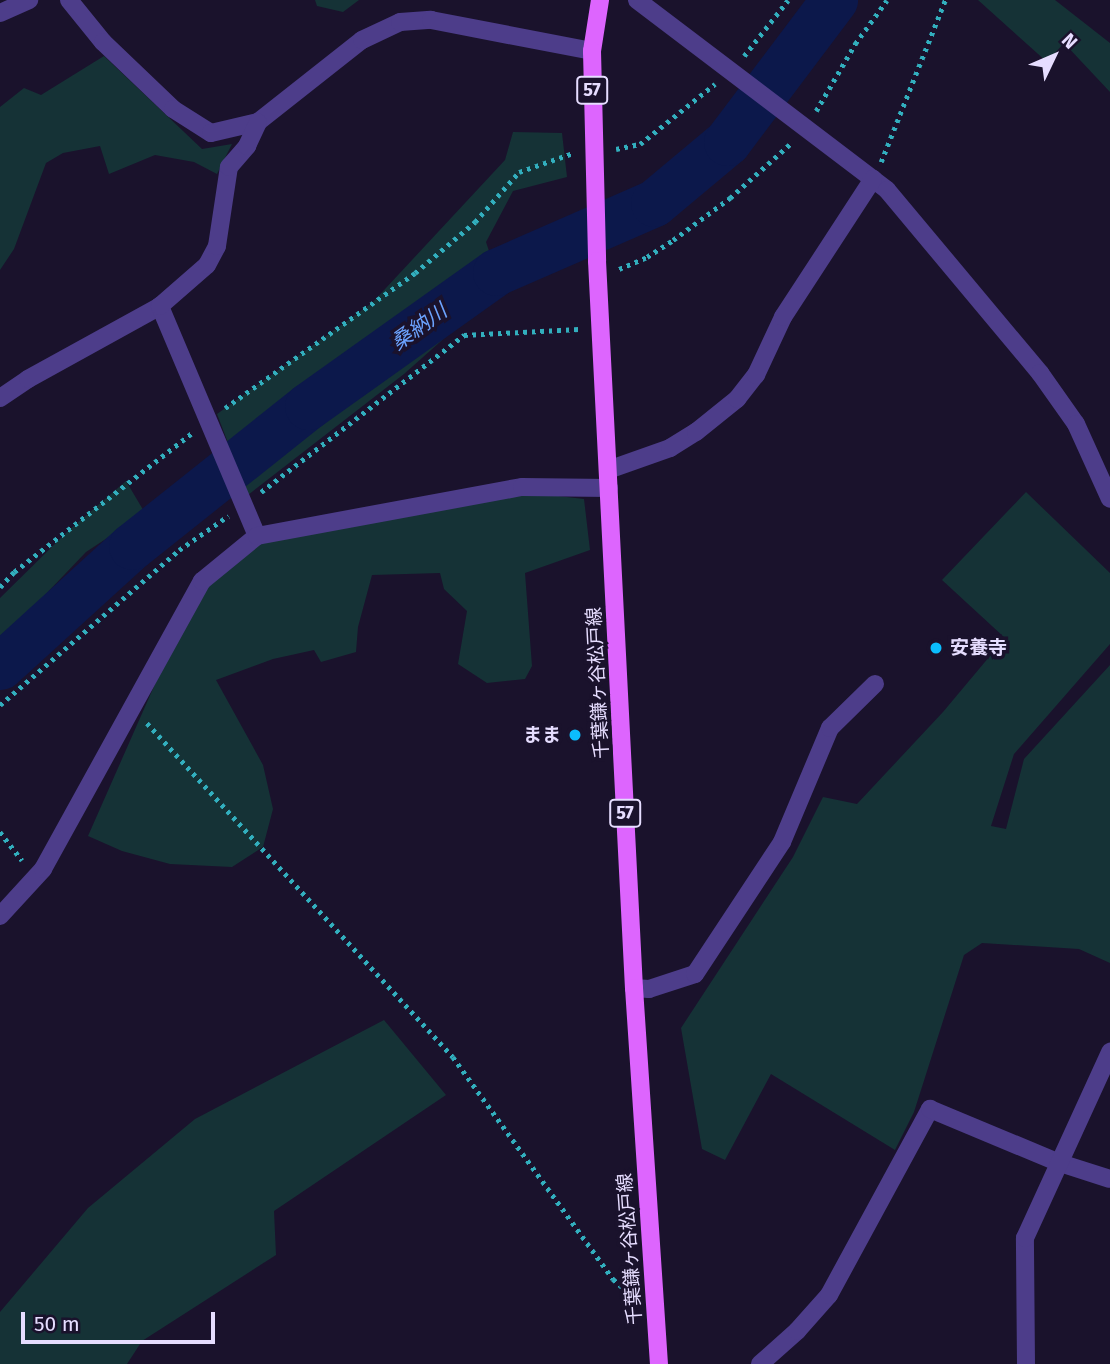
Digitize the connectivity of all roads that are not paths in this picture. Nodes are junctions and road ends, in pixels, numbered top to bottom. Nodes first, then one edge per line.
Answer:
1 (29, 0) edge
2 (69, 0) edge
3 (600, 0) edge
4 (637, 0) edge
5 (0, 13) edge
6 (592, 51) junction
7 (258, 122) junction
8 (873, 179) junction
9 (160, 306) junction
10 (0, 398) edge
11 (608, 470) junction
12 (609, 488) junction
13 (1110, 499) edge
14 (257, 536) junction
15 (875, 684) dead end
16 (0, 916) edge
17 (635, 988) junction
18 (1110, 1052) edge
19 (1060, 1163) junction
20 (1110, 1179) edge
21 (659, 1364) edge
22 (760, 1364) edge
23 (1026, 1364) edge

1 - 5 street
2 - 7 street
3 - 6 main road, 千葉鎌ヶ谷松戸線 / 57
4 - 8 street
6 - 7 street
6 - 11 main road, 千葉鎌ヶ谷松戸線 / 57
7 - 9 street
8 - 11 street
8 - 13 street
9 - 10 street
9 - 14 street
11 - 12 main road, 千葉鎌ヶ谷松戸線 / 57
12 - 14 street
12 - 17 main road, 千葉鎌ヶ谷松戸線 / 57
14 - 16 street
15 - 17 street
17 - 21 main road, 千葉鎌ヶ谷松戸線 / 57
18 - 19 street
19 - 20 street
19 - 22 street
19 - 23 street

